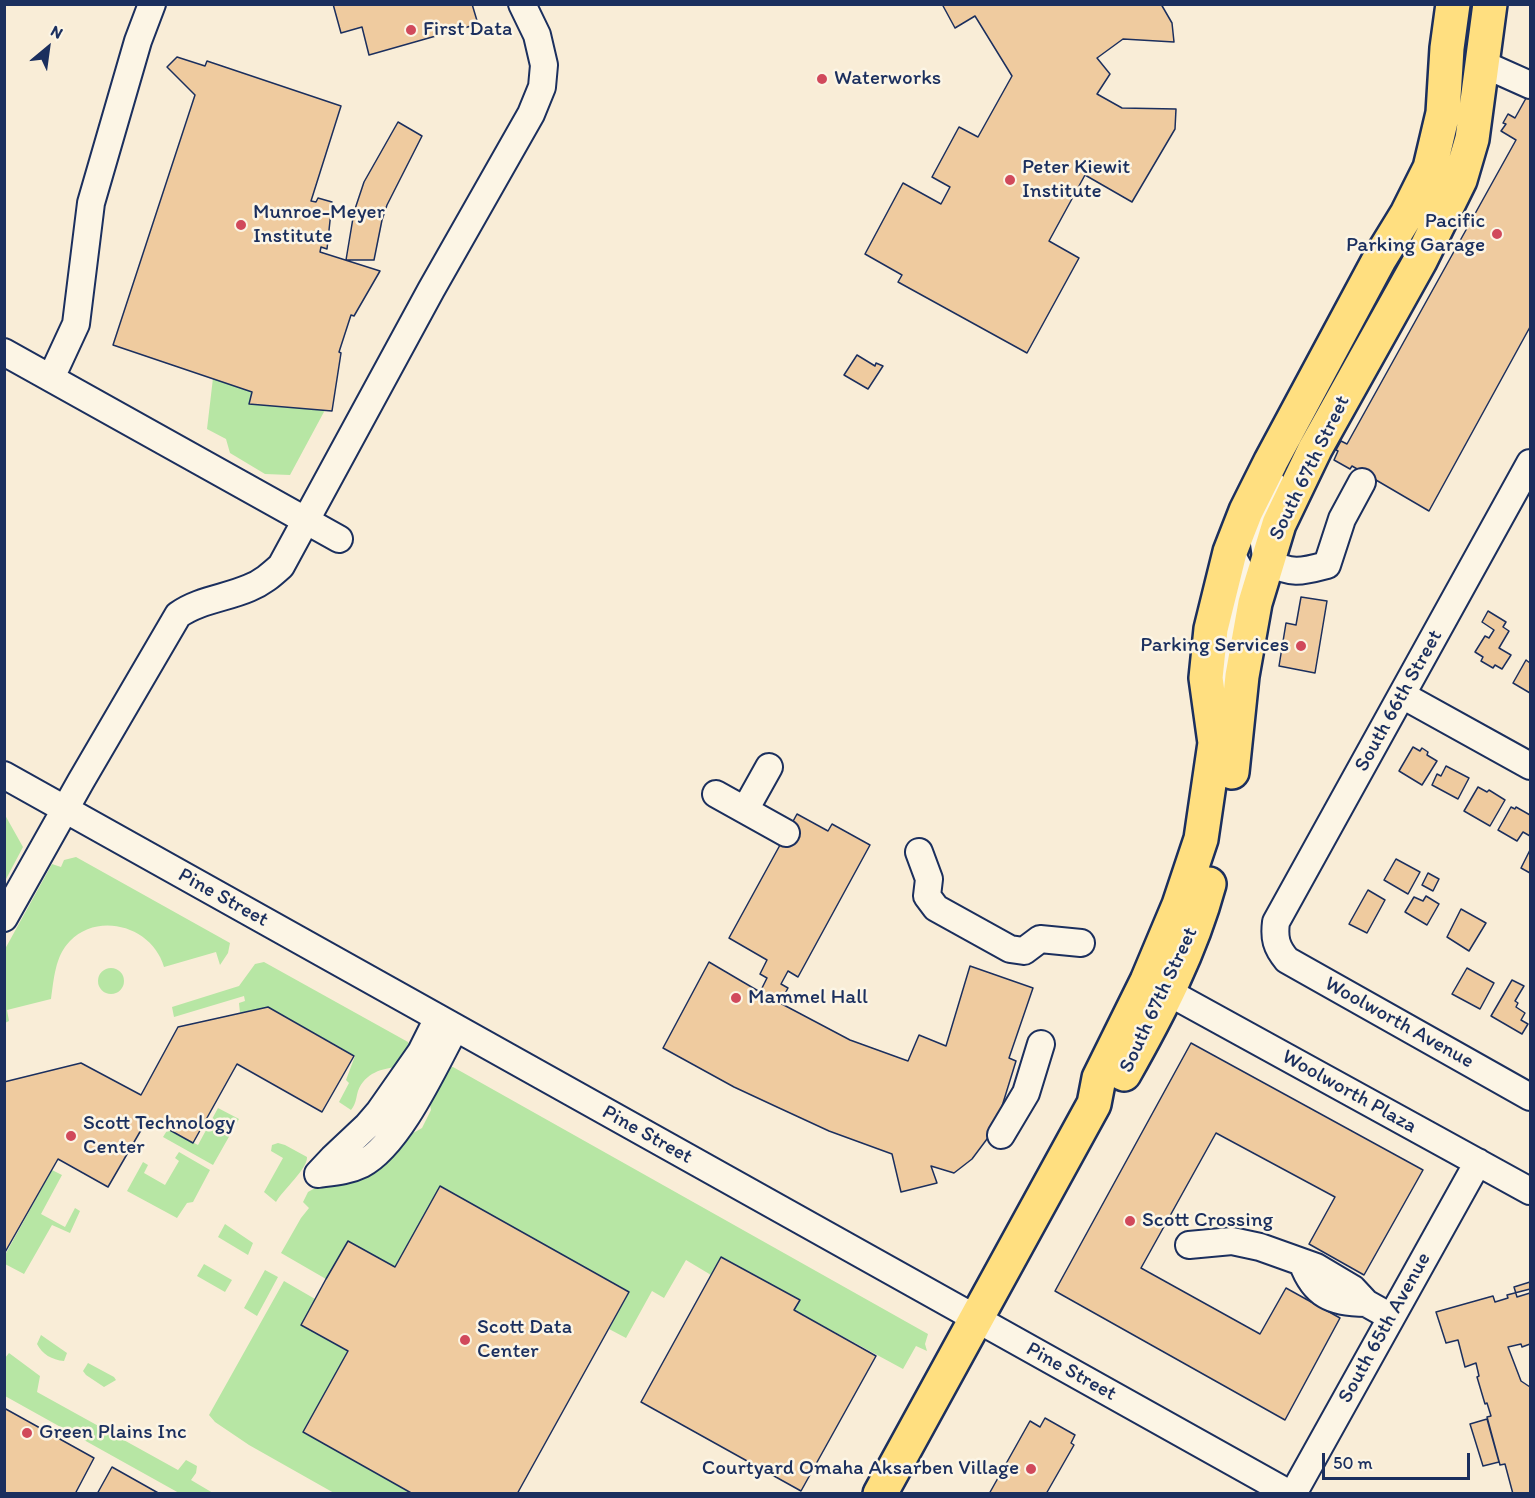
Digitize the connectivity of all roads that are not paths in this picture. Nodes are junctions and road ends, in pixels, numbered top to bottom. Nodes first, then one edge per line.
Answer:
1 (152, 4) edge
2 (522, 4) edge
3 (1453, 4) edge
4 (1490, 4) edge
5 (1446, 75) junction
6 (1481, 78) junction
7 (1527, 93) edge
8 (1440, 221) junction
9 (1348, 319) junction
10 (4, 352) edge
11 (51, 378) junction
12 (1530, 463) edge
13 (1362, 482) dead end
14 (307, 520) junction
15 (339, 538) dead end
16 (1230, 552) junction
17 (1267, 561) junction
18 (1402, 695) junction
19 (1237, 725) junction
20 (1530, 766) edge
21 (769, 767) dead end
22 (4, 775) edge
23 (716, 794) dead end
24 (64, 810) junction
25 (745, 810) junction
26 (786, 833) dead end
27 (920, 852) dead end
28 (4, 918) edge
29 (1275, 940) joint
30 (1081, 943) dead end
31 (1168, 992) junction
32 (447, 1023) junction
33 (1041, 1044) dead end
34 (1530, 1097) edge
35 (1094, 1104) junction
36 (1002, 1135) dead end
37 (1478, 1162) junction
38 (1530, 1191) edge
39 (1189, 1245) dead end
40 (1391, 1317) junction
41 (977, 1319) junction
42 (880, 1494) edge
43 (1291, 1494) edge

1 - 11 street
2 - 14 street
3 - 5 main road, South 67th Street
4 - 6 main road, South 67th Street
5 - 8 main road
5 - 9 main road, South 67th Street
6 - 7 street
6 - 8 main road, South 67th Street
8 - 17 main road, South 67th Street
9 - 16 main road, South 67th Street
9 - 17 street
10 - 11 street
11 - 14 street
12 - 18 street, South 66th Street
13 - 17 street
14 - 15 street
14 - 24 street
16 - 19 street
16 - 35 main road, South 67th Street
17 - 19 main road, South 67th Street
18 - 20 street
18 - 29 street, South 66th Street
19 - 31 main road, South 67th Street
21 - 25 street
22 - 24 street, Pine Street
23 - 25 street
24 - 28 street
24 - 32 street, Pine Street
25 - 26 street
27 - 30 street
29 - 34 street, Woolworth Avenue
31 - 35 main road, South 67th Street
31 - 37 street, Woolworth Plaza
32 - 32 street
32 - 41 street, Pine Street
33 - 36 street
35 - 41 main road, South 67th Street
37 - 38 street, Woolworth Plaza
37 - 40 street, South 65th Avenue
39 - 40 street
40 - 43 street, South 65th Avenue
41 - 42 main road, South 67th Street
41 - 43 street, Pine Street

